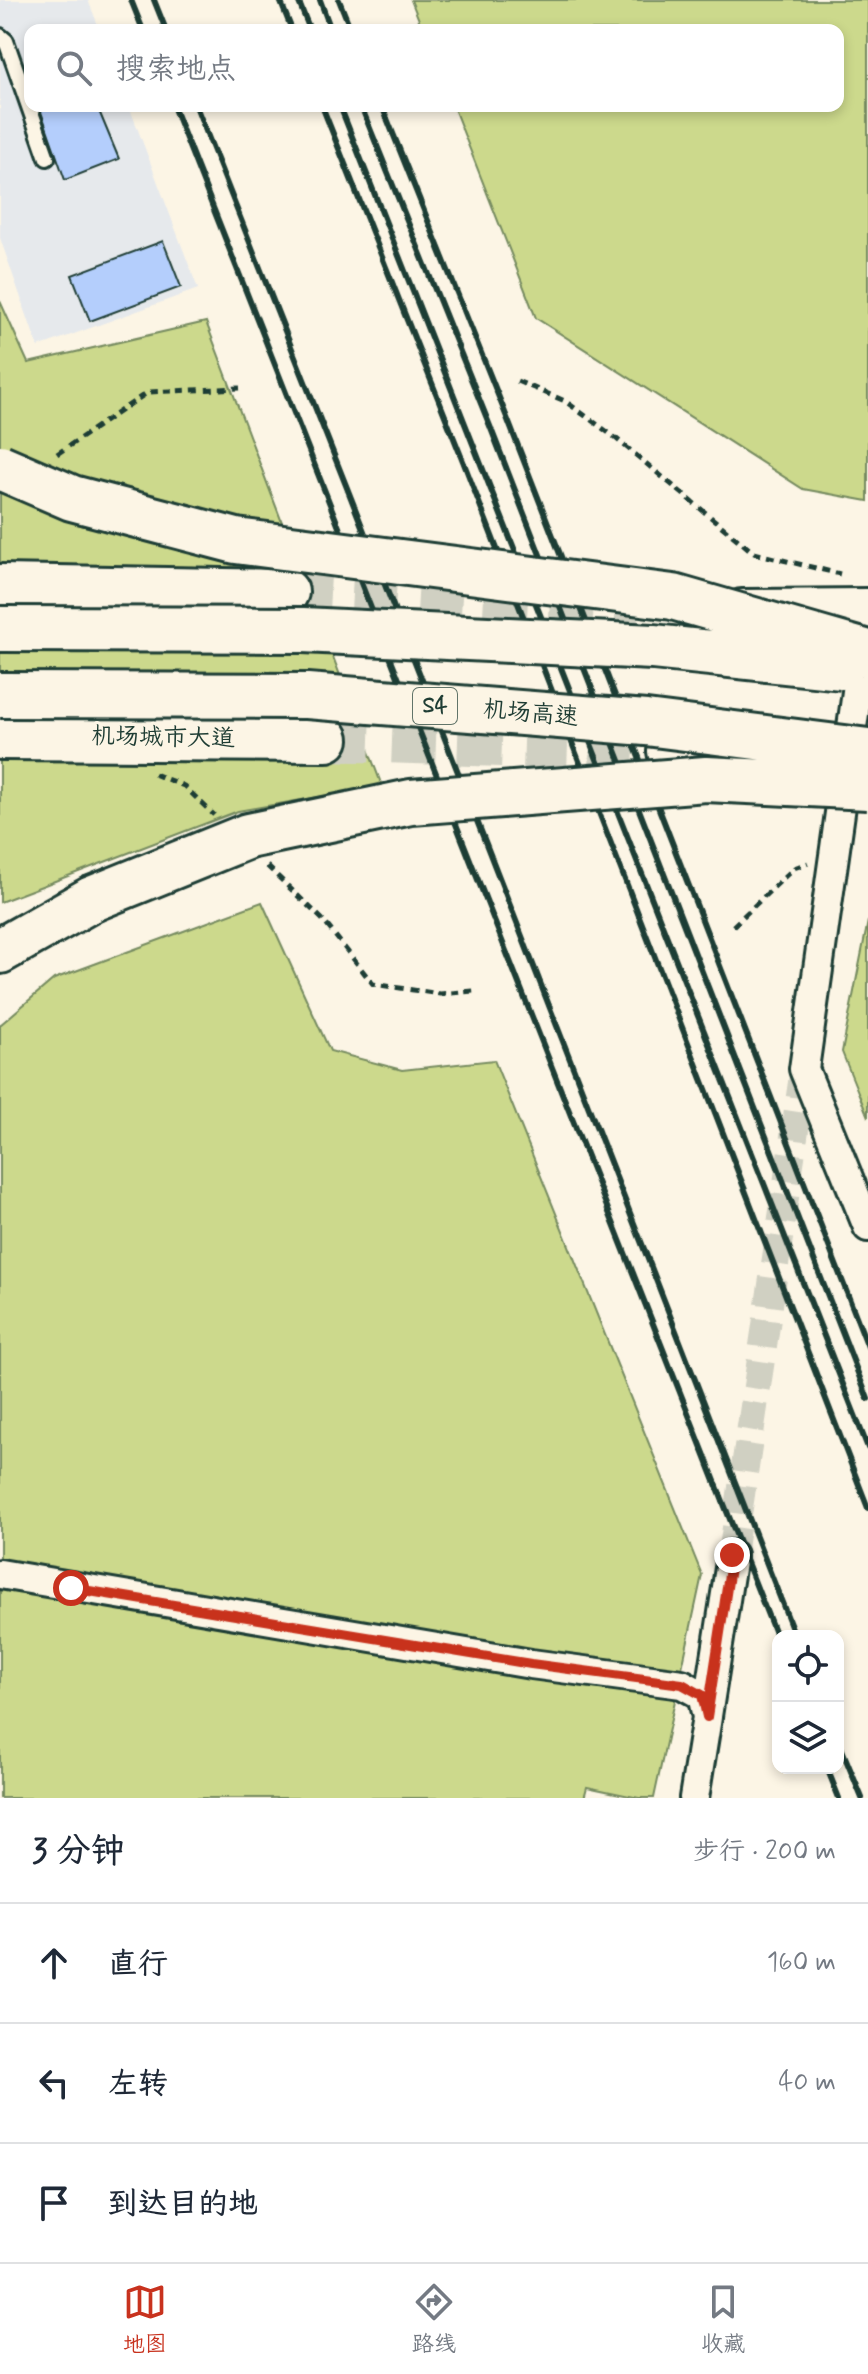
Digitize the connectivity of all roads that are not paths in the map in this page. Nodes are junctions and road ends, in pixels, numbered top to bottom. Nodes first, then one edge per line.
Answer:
1 (0, 36) edge
2 (24, 92) edge
3 (31, 112) edge
4 (47, 158) dead end
5 (0, 467) edge
6 (0, 587) edge
7 (286, 592) tunnel mouth
8 (863, 601) edge
9 (638, 612) tunnel mouth
10 (0, 629) edge
11 (868, 653) edge
12 (868, 670) edge
13 (0, 695) edge
14 (0, 737) edge
15 (326, 739) tunnel mouth
16 (670, 751) tunnel mouth
17 (868, 751) edge
18 (859, 798) edge
19 (0, 951) edge
20 (868, 1227) edge
21 (732, 1555) tunnel mouth
22 (0, 1574) edge
23 (707, 1717) junction
24 (694, 1798) edge

1 - 2 lane
3 - 4 lane
5 - 11 main road, bridge
6 - 7 main road
8 - 9 main road
8 - 18 street
10 - 12 main road, bridge
13 - 17 main road, 机场高速 / S4, bridge
14 - 15 main road, 机场城市大道
16 - 18 main road
18 - 19 main road, bridge
18 - 20 street
21 - 23 street
22 - 23 street
23 - 24 street

